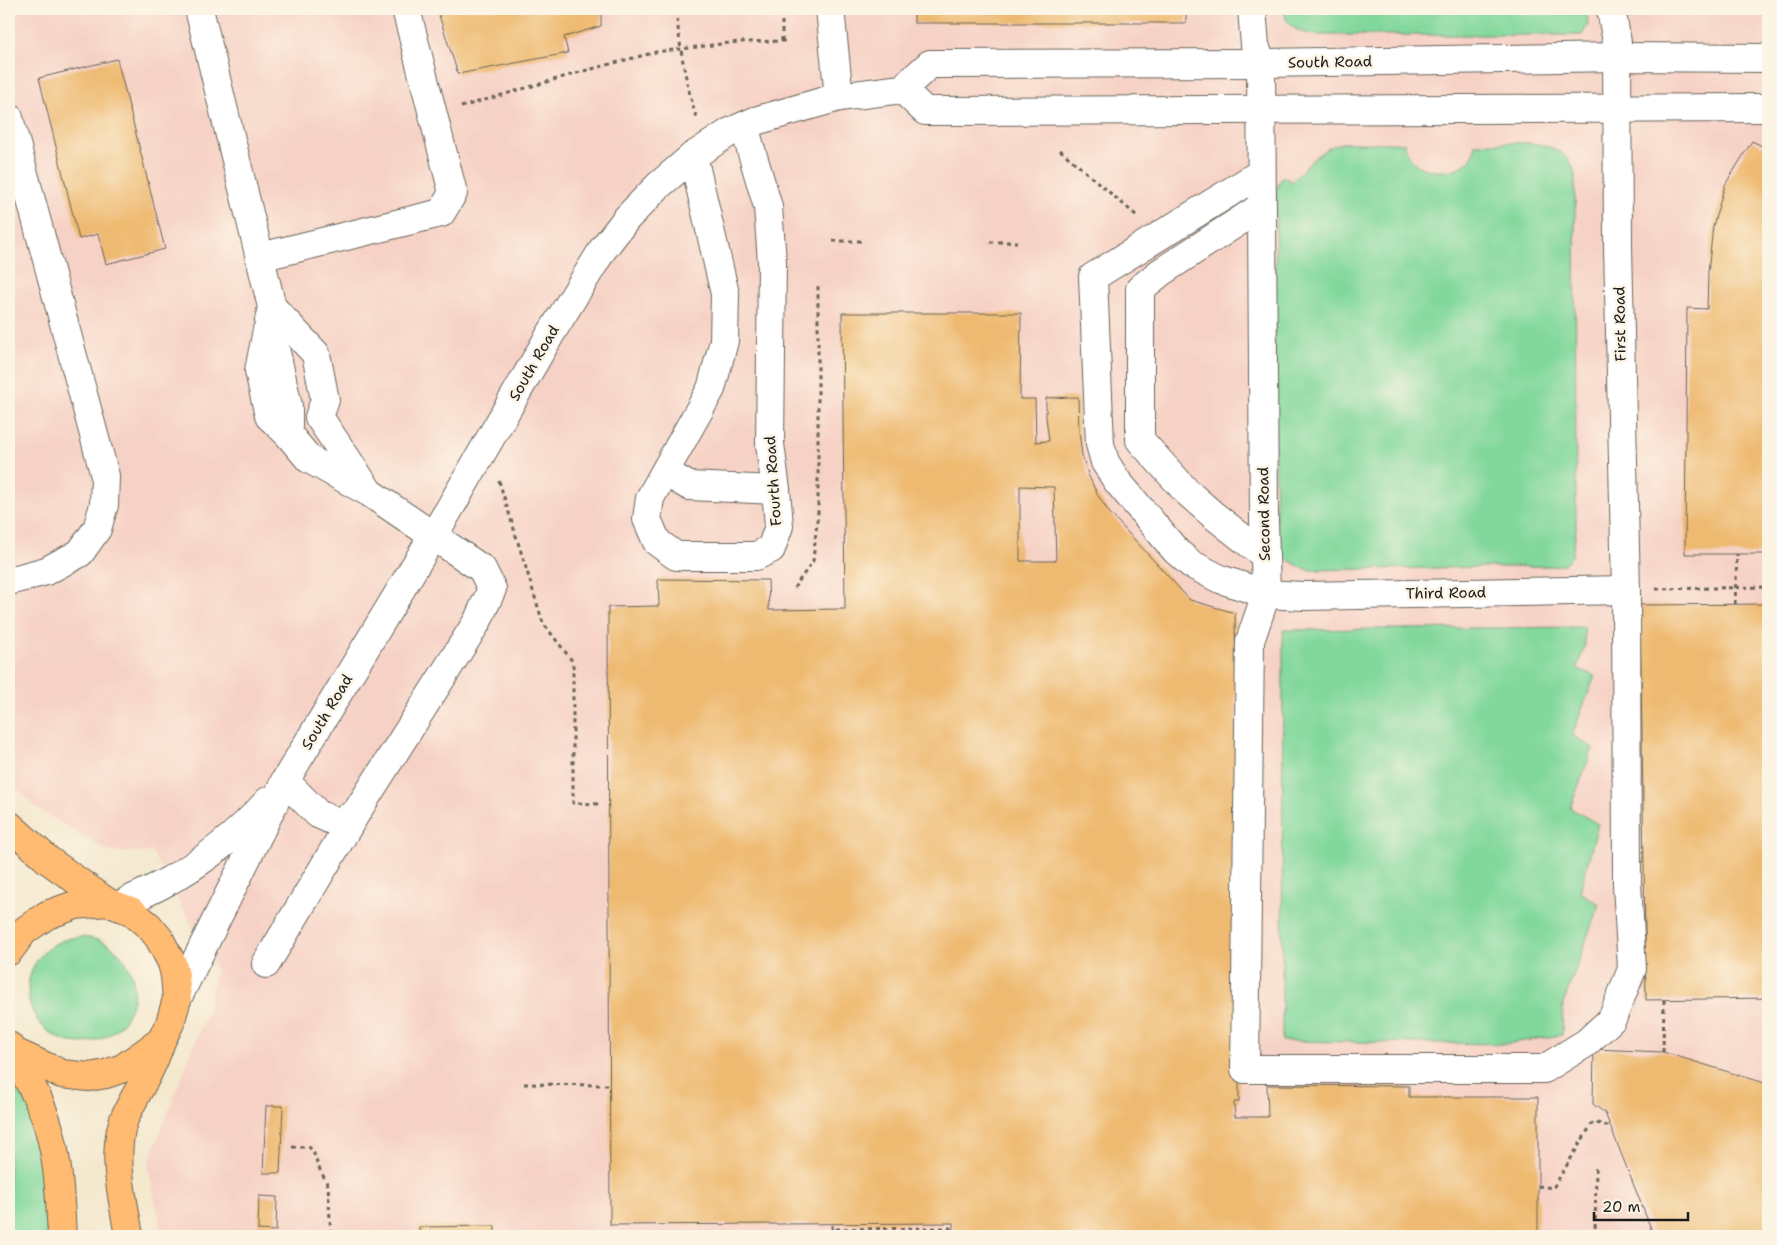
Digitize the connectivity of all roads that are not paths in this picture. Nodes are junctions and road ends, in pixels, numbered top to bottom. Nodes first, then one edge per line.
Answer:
1 (199, 9) edge
2 (406, 9) edge
3 (830, 9) edge
4 (1252, 9) edge
5 (1611, 9) edge
6 (1617, 57) junction
7 (1768, 58) edge
8 (1261, 63) junction
9 (902, 89) junction
10 (839, 97) junction
11 (1768, 108) edge
12 (1618, 109) junction
13 (1260, 110) junction
14 (9, 118) edge
15 (744, 126) junction
16 (699, 152) junction
17 (1261, 173) junction
18 (1261, 207) junction
19 (260, 257) junction
20 (277, 318) junction
21 (665, 472) junction
22 (776, 490) junction
23 (370, 493) junction
24 (433, 536) junction
25 (1264, 554) junction
26 (9, 581) edge
27 (1626, 590) junction
28 (1266, 594) junction
29 (285, 781) junction
30 (347, 818) junction
31 (9, 825) edge
32 (112, 904) junction
33 (9, 951) edge
34 (1246, 961) joint
35 (266, 964) dead end
36 (177, 999) junction
37 (161, 1041) junction
38 (10, 1048) edge
39 (62, 1236) edge
40 (129, 1236) edge

1 - 19 street
2 - 19 street
3 - 10 street
4 - 8 street, Second Road
5 - 6 street, First Road
6 - 7 street, South Road
6 - 8 street, South Road
6 - 12 street, First Road
8 - 9 street, South Road
8 - 13 street, Second Road
9 - 10 street, South Road
9 - 13 street
10 - 15 street, South Road
11 - 12 street
12 - 13 street
12 - 27 street, First Road
13 - 17 street, Second Road
14 - 26 street
15 - 16 street, South Road
15 - 22 street, Fourth Road
16 - 21 street, Fourth Road
16 - 24 street, South Road
17 - 18 street, Second Road
17 - 28 street, Third Road
18 - 25 street, Second Road
18 - 25 street
19 - 20 street
20 - 23 street
20 - 23 street
21 - 22 street
21 - 22 street, Fourth Road
23 - 24 street
24 - 29 street, South Road
24 - 30 street
25 - 28 street, Second Road
27 - 28 street, Third Road
27 - 34 street, First Road
28 - 34 street, Second Road
29 - 30 street
29 - 32 street, South Road
29 - 36 street, South Road
30 - 35 street
31 - 32 main road
32 - 33 main road
32 - 36 main road
36 - 37 main road
37 - 38 main road
37 - 40 main road
38 - 39 main road

